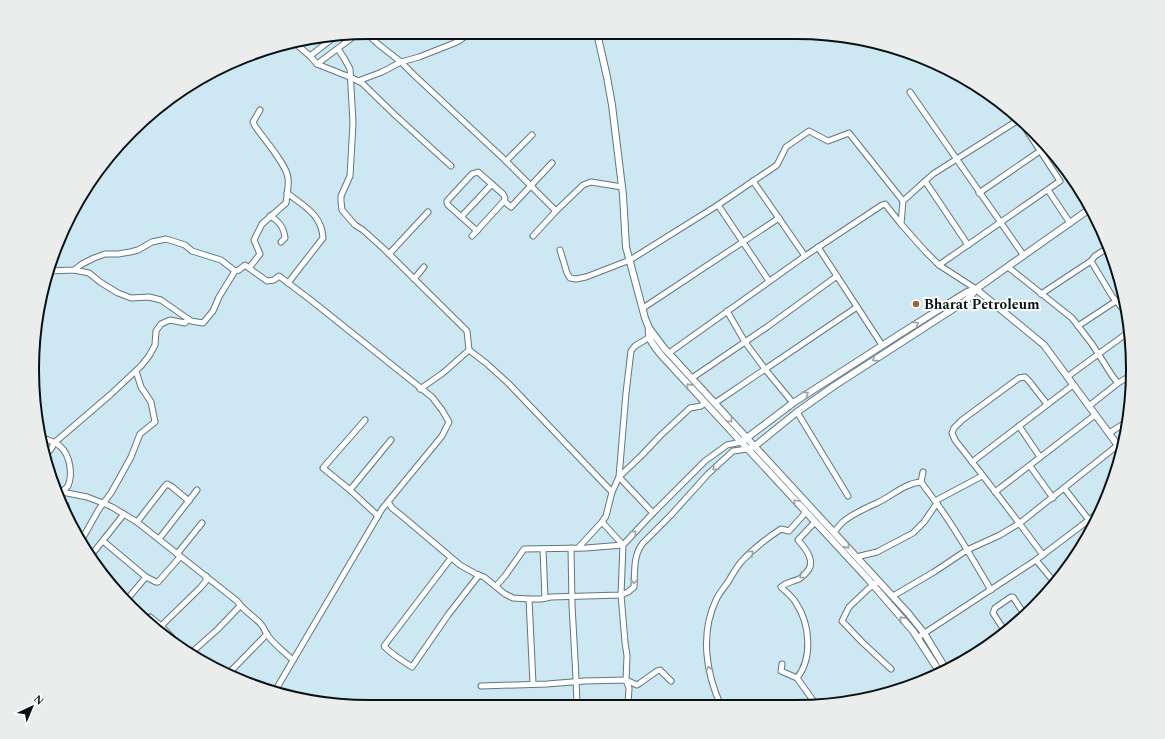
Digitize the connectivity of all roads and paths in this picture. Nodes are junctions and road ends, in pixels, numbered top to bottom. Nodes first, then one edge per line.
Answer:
1 (373, 39) edge
2 (460, 39) edge
3 (598, 39) edge
4 (349, 40) edge
5 (328, 42) edge
6 (299, 46) edge
7 (338, 49) junction
8 (310, 56) junction
9 (401, 62) junction
10 (317, 64) junction
11 (350, 77) junction
12 (358, 81) junction
13 (910, 92) dead end
14 (260, 110) dead end
15 (1015, 122) edge
16 (532, 135) dead end
17 (1035, 143) edge
18 (1040, 150) junction
19 (956, 159) junction
20 (506, 161) junction
21 (552, 163) dead end
22 (451, 166) dead end
23 (753, 181) junction
24 (925, 181) junction
25 (492, 184) junction
26 (530, 186) junction
27 (622, 187) junction
28 (1048, 190) junction
29 (287, 193) junction
30 (980, 193) junction
31 (504, 201) junction
32 (903, 201) junction
33 (718, 205) junction
34 (556, 211) junction
35 (428, 212) dead end
36 (1086, 212) edge
37 (270, 216) junction
38 (461, 217) junction
39 (779, 218) junction
40 (1000, 223) junction
41 (1070, 223) junction
42 (901, 224) junction
43 (477, 231) junction
44 (472, 236) dead end
45 (533, 236) dead end
46 (281, 242) dead end
47 (743, 242) junction
48 (968, 245) junction
49 (818, 247) junction
50 (560, 250) dead end
51 (1104, 250) edge
52 (389, 254) junction
53 (805, 256) junction
54 (1024, 256) junction
55 (630, 260) junction
56 (1091, 261) junction
57 (939, 265) junction
58 (424, 267) dead end
59 (1008, 267) junction
60 (249, 268) junction
61 (74, 270) junction
62 (54, 271) edge
63 (235, 271) junction
64 (837, 276) junction
65 (414, 279) junction
66 (769, 281) junction
67 (288, 283) junction
68 (976, 289) junction
69 (1041, 294) junction
70 (1116, 301) junction
71 (1120, 306) edge
72 (857, 307) junction
73 (643, 308) junction
74 (728, 311) junction
75 (188, 319) junction
76 (1078, 326) junction
77 (652, 336) junction
78 (1124, 336) edge
79 (745, 342) junction
80 (882, 345) junction
81 (469, 350) junction
82 (886, 351) junction
83 (669, 353) junction
84 (1099, 354) junction
85 (765, 369) junction
86 (136, 371) junction
87 (1067, 377) junction
88 (692, 378) junction
89 (1126, 379) edge
90 (1118, 383) junction
91 (1073, 385) junction
92 (420, 389) junction
93 (793, 402) junction
94 (705, 403) junction
95 (715, 403) junction
96 (1047, 404) junction
97 (1089, 406) junction
98 (797, 412) junction
99 (1095, 415) junction
100 (365, 420) dead end
101 (1019, 426) junction
102 (1121, 426) edge
103 (1109, 433) junction
104 (748, 438) junction
105 (46, 440) edge
106 (391, 440) dead end
107 (741, 442) junction
108 (54, 443) junction
109 (1118, 445) joint
110 (755, 446) junction
111 (748, 449) junction
112 (49, 451) edge
113 (1040, 457) junction
114 (972, 462) junction
115 (1030, 466) junction
116 (923, 472) dead end
117 (982, 476) junction
118 (619, 477) junction
119 (921, 482) junction
120 (1064, 488) junction
121 (197, 490) dead end
122 (350, 490) junction
123 (62, 492) edge
124 (612, 492) junction
125 (995, 492) junction
126 (63, 493) edge
127 (848, 496) dead end
128 (1052, 498) junction
129 (189, 500) junction
130 (388, 502) junction
131 (936, 502) junction
132 (104, 503) junction
133 (806, 512) junction
134 (653, 513) junction
135 (124, 514) junction
136 (378, 516) junction
137 (1091, 518) edge
138 (1088, 520) junction
139 (137, 522) junction
140 (602, 522) junction
141 (815, 522) junction
142 (202, 523) dead end
143 (1020, 523) junction
144 (834, 532) junction
145 (84, 537) edge
146 (159, 539) junction
147 (103, 541) junction
148 (623, 545) junction
149 (571, 548) junction
150 (578, 548) junction
151 (543, 549) junction
152 (968, 550) junction
153 (94, 552) edge
154 (1043, 555) junction
155 (179, 556) junction
156 (856, 557) junction
157 (451, 558) junction
158 (1036, 560) junction
159 (206, 576) junction
160 (479, 576) junction
161 (146, 577) junction
162 (1051, 579) edge
163 (878, 581) junction
164 (873, 585) junction
165 (496, 586) junction
166 (991, 590) junction
167 (621, 595) junction
168 (130, 596) edge
169 (572, 596) junction
170 (893, 596) junction
171 (545, 598) junction
172 (529, 599) junction
173 (240, 606) junction
174 (1021, 610) edge
175 (161, 626) edge
176 (1002, 627) edge
177 (924, 633) junction
178 (267, 634) junction
179 (918, 638) junction
180 (195, 650) edge
181 (293, 660) junction
182 (782, 664) dead end
183 (943, 665) edge
184 (937, 668) edge
185 (892, 669) dead end
186 (232, 670) edge
187 (797, 678) junction
188 (626, 680) junction
189 (671, 681) dead end
190 (577, 682) junction
191 (533, 684) junction
192 (481, 686) dead end
193 (277, 687) edge
194 (813, 699) edge
195 (577, 700) edge
196 (628, 700) edge
197 (718, 700) edge

1 - 9 street
2 - 9 street
3 - 27 street
4 - 7 street
5 - 8 street
6 - 8 street
7 - 10 street
7 - 11 street
8 - 10 street
9 - 12 street
9 - 20 street
10 - 11 street
11 - 12 street
11 - 52 street
12 - 22 street
13 - 19 street
14 - 29 street
15 - 19 street
16 - 20 street
17 - 18 street
18 - 28 street
18 - 30 street
19 - 24 street
19 - 30 street
20 - 26 street
21 - 26 street
23 - 32 street
23 - 33 street
23 - 39 street
24 - 32 street
24 - 48 street
25 - 31 street
25 - 38 street
25 - 38 street
26 - 31 street
26 - 34 street
27 - 34 street
27 - 55 street
28 - 40 street
28 - 41 street
29 - 37 street
29 - 67 street
30 - 40 street
31 - 43 street
32 - 42 street
33 - 47 street
33 - 55 street
34 - 45 street
35 - 52 street
36 - 41 street
37 - 46 street
37 - 60 street
38 - 43 street
39 - 47 street
39 - 53 street
40 - 48 street
40 - 54 street
41 - 54 street
42 - 49 street
42 - 57 street
43 - 44 street
47 - 66 street
47 - 73 street
48 - 57 street
49 - 53 street
49 - 64 street
50 - 55 street
51 - 56 street
52 - 65 street
53 - 66 street
54 - 59 street
55 - 73 street
56 - 69 street
56 - 70 street
57 - 68 street
58 - 65 street
59 - 68 street
59 - 69 street
60 - 63 street
60 - 67 street
61 - 62 street
61 - 63 street
61 - 75 street
63 - 75 street
64 - 72 street
64 - 79 street
65 - 81 street
66 - 74 street
67 - 92 street
80 -> 68 street
68 - 82 street
68 - 87 street
69 - 76 street
70 - 71 street
70 - 76 street
72 - 80 street
72 - 85 street
73 - 77 street
74 - 79 street
74 - 83 street
75 - 86 street
76 - 84 street
77 - 83 street
94 -> 77 street
77 - 118 street
78 - 84 street
79 - 85 street
79 - 88 street
80 - 82 street
93 -> 80 street
81 - 92 street
81 - 124 street
82 -> 98 street
83 - 88 street
84 - 87 street
84 - 90 street
85 - 93 street
85 - 95 street
86 - 108 street
86 - 132 street
87 - 91 street
88 - 95 street
89 - 90 street
90 - 97 street
91 - 96 street
91 - 97 street
92 - 130 street
93 - 104 street
94 - 107 street
94 - 118 street
95 -> 104 street
96 - 101 street
96 - 114 street
97 - 99 street
98 - 110 street
98 - 127 street
99 - 103 street
99 - 113 street
100 - 122 street
101 - 113 street
101 - 114 street
102 - 103 street
103 - 109 street
104 - 107 street
104 - 110 street
105 - 108 street
106 - 122 street
107 - 111 street
107 - 134 street
108 - 112 street
108 - 123 street
109 - 120 street
110 - 111 street
110 - 144 street
133 -> 111 street
111 -> 167 street
113 - 115 street
114 - 117 street
115 - 125 street
115 - 128 street
116 - 119 street
117 - 125 street
117 - 131 street
118 - 124 street
118 - 134 street
119 - 131 street
119 - 144 street
120 - 128 street
120 - 138 street
121 - 129 street
122 - 136 street
124 - 140 street
125 - 143 street
126 - 132 street
128 - 143 street
129 - 139 street
129 - 146 street
130 - 136 street
130 - 157 street
131 - 152 street
131 - 156 street
132 - 135 street
132 - 145 street
133 - 141 street
197 -> 133 street
148 -> 134 street
135 - 139 street
135 - 147 street
136 - 181 street
137 - 138 street
138 - 154 street
139 - 146 street
140 - 148 street
140 - 150 street
141 - 164 street
141 -> 187 street
142 - 155 street
143 - 152 street
143 - 154 street
144 -> 156 street
146 - 155 street
147 - 153 street
147 - 161 street
148 - 150 street
148 - 167 street
149 - 150 street
149 - 151 street
149 - 169 street
151 - 165 street
151 - 171 street
152 - 166 street
152 - 170 street
154 - 158 street
155 - 159 street
155 - 161 street
156 - 163 street
157 - 160 street
157 - 160 street
158 - 162 street
158 - 166 street
159 - 173 street
159 - 175 street
160 - 165 street
161 - 168 street
163 - 164 street
163 - 170 street
179 -> 164 street
164 - 185 street
165 - 172 street
166 - 177 street
167 - 169 street
167 - 188 street
169 - 171 street
169 - 190 street
170 - 177 street
171 - 172 street
172 - 191 street
173 - 178 street
173 - 180 street
174 - 176 street
177 - 179 street
177 - 183 street
178 - 181 street
178 - 186 street
179 - 184 street
181 - 193 street
182 - 187 street
187 - 194 street
188 - 189 street
188 - 190 street
188 - 196 street
190 - 191 street
190 - 195 street
191 - 192 street

